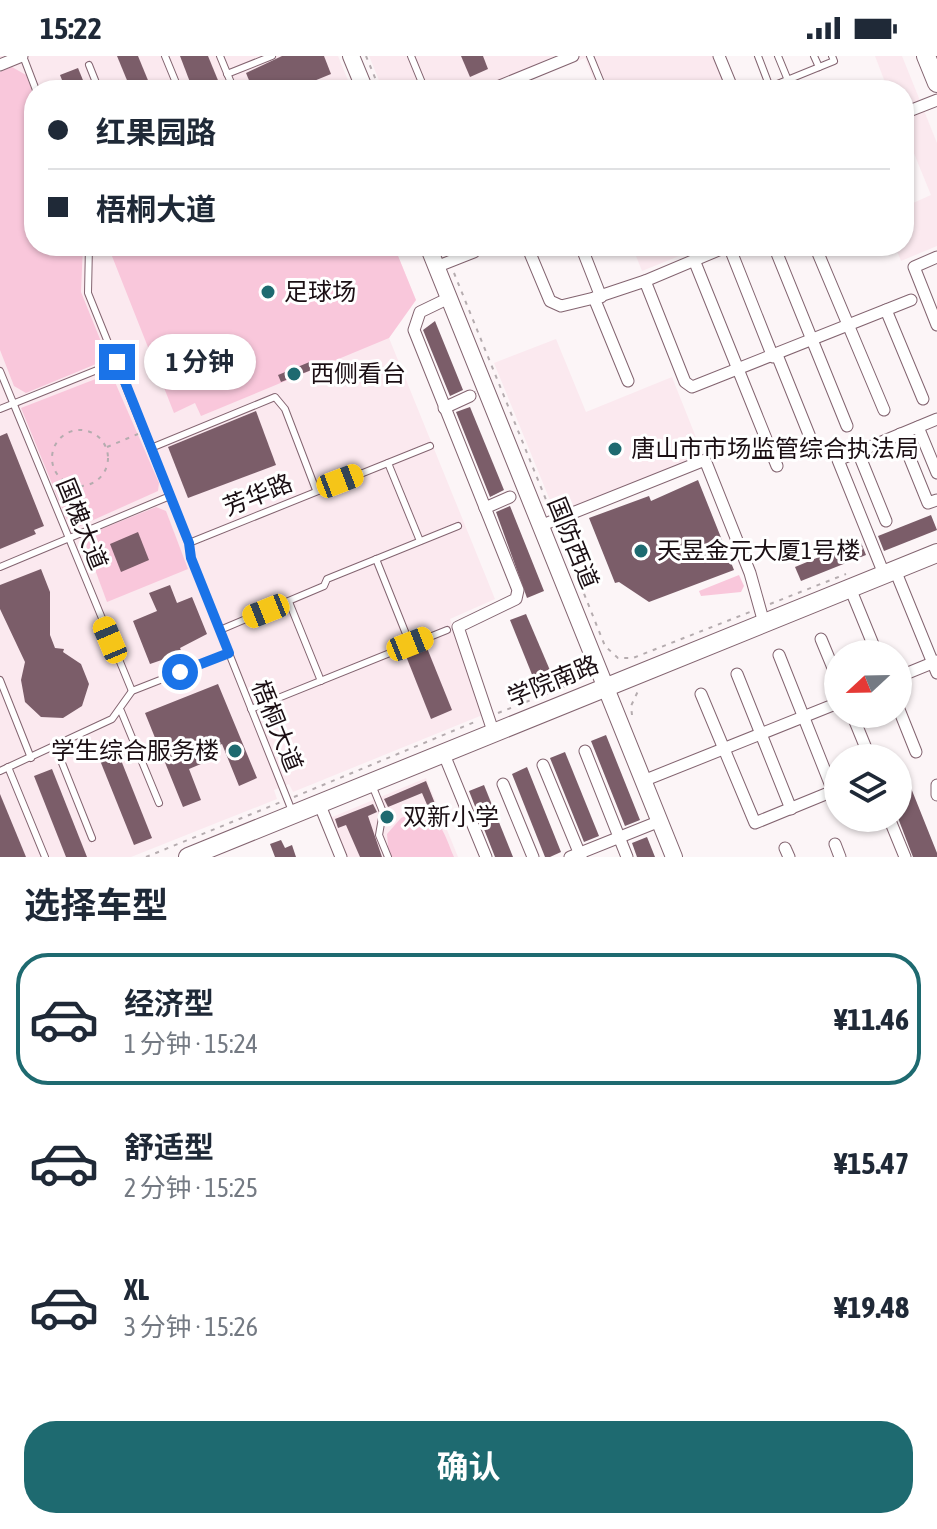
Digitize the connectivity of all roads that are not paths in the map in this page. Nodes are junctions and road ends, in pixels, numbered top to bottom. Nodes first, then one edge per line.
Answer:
1 (22, 56) edge
2 (165, 56) edge
3 (220, 56) edge
4 (272, 56) edge
5 (351, 56) edge
6 (411, 56) edge
7 (590, 56) edge
8 (719, 56) edge
9 (758, 56) edge
10 (778, 56) edge
11 (814, 56) edge
12 (832, 56) edge
13 (926, 56) edge
14 (569, 57) edge
15 (252, 60) edge
16 (0, 65) edge
17 (89, 65) dead end
18 (819, 67) junction
19 (227, 74) junction
20 (32, 80) edge
21 (95, 80) edge
22 (175, 80) edge
23 (230, 80) edge
24 (362, 80) edge
25 (421, 80) edge
26 (514, 80) edge
27 (600, 80) edge
28 (729, 80) edge
29 (767, 80) edge
30 (788, 80) joint
31 (937, 83) edge
32 (937, 100) edge
33 (914, 109) edge
34 (89, 256) edge
35 (436, 256) edge
36 (464, 256) edge
37 (531, 256) edge
38 (584, 256) edge
39 (704, 256) edge
40 (732, 256) edge
41 (778, 256) edge
42 (819, 256) edge
43 (937, 257) edge
44 (694, 260) junction
45 (443, 264) junction
46 (645, 281) junction
47 (449, 298) junction
48 (598, 298) junction
49 (911, 300) dead end
50 (886, 310) junction
51 (849, 325) junction
52 (937, 325) edge
53 (813, 340) junction
54 (775, 356) junction
55 (117, 362) junction
56 (739, 371) junction
57 (0, 373) edge
58 (628, 381) dead end
59 (470, 396) dead end
60 (923, 399) dead end
61 (13, 404) junction
62 (444, 408) junction
63 (0, 409) edge
64 (884, 410) dead end
65 (937, 419) edge
66 (847, 426) dead end
67 (918, 427) junction
68 (900, 434) junction
69 (812, 442) dead end
70 (430, 446) dead end
71 (151, 448) junction
72 (858, 452) junction
73 (388, 463) junction
74 (777, 466) dead end
75 (937, 473) edge
76 (316, 490) junction
77 (170, 496) junction
78 (510, 497) dead end
79 (937, 500) edge
80 (485, 508) junction
81 (886, 521) dead end
82 (547, 523) junction
83 (458, 526) dead end
84 (68, 538) junction
85 (420, 541) junction
86 (189, 543) junction
87 (937, 553) edge
88 (376, 559) junction
89 (0, 567) edge
90 (890, 572) junction
91 (851, 580) junction
92 (289, 602) junction
93 (761, 616) junction
94 (220, 630) junction
95 (447, 630) dead end
96 (821, 639) dead end
97 (872, 640) edge
98 (410, 644) junction
99 (824, 646) edge
100 (229, 653) junction
101 (779, 655) dead end
102 (936, 666) edge
103 (912, 673) edge
104 (737, 674) dead end
105 (0, 680) edge
106 (321, 681) junction
107 (606, 686) junction
108 (132, 691) junction
109 (701, 694) dead end
110 (251, 709) junction
111 (824, 709) edge
112 (121, 711) junction
113 (803, 717) junction
114 (491, 724) junction
115 (906, 728) edge
116 (761, 734) junction
117 (56, 748) junction
118 (723, 749) junction
119 (585, 751) dead end
120 (443, 752) junction
121 (916, 752) dead end
122 (31, 758) junction
123 (824, 763) edge
124 (543, 765) dead end
125 (8, 767) junction
126 (0, 771) edge
127 (643, 781) junction
128 (371, 782) junction
129 (503, 784) dead end
130 (937, 785) edge
131 (824, 795) edge
132 (937, 795) edge
133 (159, 803) dead end
134 (319, 803) junction
135 (291, 807) junction
136 (791, 809) junction
137 (660, 821) junction
138 (895, 832) edge
139 (620, 837) junction
140 (92, 838) dead end
141 (835, 844) dead end
142 (577, 856) edge
143 (45, 857) edge
144 (188, 857) edge
145 (341, 857) edge
146 (388, 857) edge
147 (486, 857) edge
148 (533, 857) edge
149 (627, 857) edge
150 (674, 857) edge
151 (840, 857) edge
152 (905, 857) edge

1 - 16 street
1 - 20 lane
2 - 22 lane
3 - 19 lane
4 - 15 lane
5 - 24 street
6 - 25 lane
7 - 27 lane
8 - 28 street
9 - 29 lane
10 - 30 lane
11 - 18 lane
12 - 18 lane
13 - 31 main road
14 - 26 street
15 - 19 lane
17 - 21 lane
18 - 30 lane
19 - 23 lane
32 - 33 street
34 - 55 lane, 梧桐大道
35 - 45 street, 国防西道
36 - 45 street
37 - 48 street
38 - 48 street
39 - 44 street
40 - 54 street
41 - 53 street
42 - 51 street
43 - 52 street
44 - 46 street
44 - 56 street
45 - 47 street, 国防西道
46 - 48 street
46 - 56 street
47 - 62 street
47 - 82 street, 国防西道
48 - 58 street
49 - 50 street
50 - 51 street
50 - 60 street
51 - 53 street
51 - 64 street
53 - 54 street
53 - 66 street
54 - 56 street
54 - 69 street
55 - 61 lane
55 - 71 lane, 梧桐大道
56 - 74 street
57 - 61 lane, 国槐大道
59 - 62 street
61 - 63 lane
61 - 84 lane, 国槐大道
62 - 80 street
65 - 67 street
67 - 68 street
67 - 75 street
68 - 72 street
68 - 79 street
70 - 73 lane, 芳华路
71 - 76 lane
71 - 77 lane, 梧桐大道
72 - 81 street
72 - 90 street
73 - 76 lane, 芳华路
73 - 85 lane
76 - 86 lane, 芳华路
77 - 84 lane
77 - 86 lane, 梧桐大道
78 - 80 street
80 - 114 street
82 - 93 street
82 - 107 street, 国防西道
83 - 85 lane
84 - 89 lane
84 - 108 lane, 国槐大道
85 - 88 lane
86 - 94 lane, 梧桐大道
87 - 90 main road, 学院南路
88 - 92 lane
88 - 98 lane
90 - 91 main road, 学院南路
90 - 102 street
91 - 93 main road, 学院南路
91 - 97 street
92 - 94 lane
92 - 106 lane
93 - 107 main road, 学院南路
94 - 100 lane, 梧桐大道
95 - 98 lane
96 - 99 street
98 - 106 lane
100 - 108 lane
100 - 110 lane, 梧桐大道
101 - 113 street
102 - 103 street
104 - 116 street
105 - 122 lane
106 - 110 lane
107 - 114 main road, 学院南路
107 - 127 street, 国防西道
108 - 112 lane
109 - 118 street
110 - 135 lane, 梧桐大道
111 - 113 street
112 - 117 lane
112 - 133 lane
113 - 116 street
113 - 123 street
114 - 120 main road, 学院南路
115 - 121 street
116 - 118 street
116 - 136 street
117 - 122 lane
117 - 140 lane
118 - 127 street
118 - 136 street
119 - 139 street
120 - 128 main road, 学院南路
120 - 147 street
122 - 125 lane
124 - 142 street
125 - 126 lane
125 - 143 lane
127 - 137 street, 国防西道
128 - 134 main road, 学院南路
128 - 146 lane
129 - 148 street
130 - 132 street
131 - 136 street
134 - 135 main road, 学院南路
134 - 145 street
135 - 144 main road, 学院南路
137 - 139 street
137 - 150 street, 国防西道
138 - 152 street
139 - 142 street
139 - 149 street
141 - 151 street

